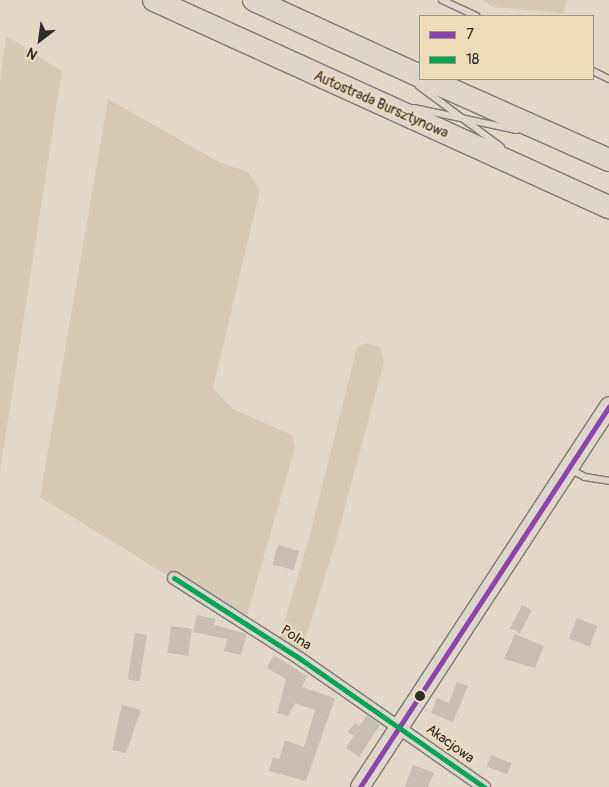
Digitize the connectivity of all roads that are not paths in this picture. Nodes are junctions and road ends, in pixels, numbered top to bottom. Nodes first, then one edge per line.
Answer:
1 (154, 0) edge
2 (254, 0) edge
3 (442, 0) edge
4 (474, 15) edge
5 (382, 58) junction
6 (594, 72) edge
7 (419, 76) edge
8 (609, 79) edge
9 (429, 80) edge
10 (366, 98) junction
11 (462, 118) junction
12 (560, 138) junction
13 (609, 160) edge
14 (542, 177) junction
15 (609, 207) edge
16 (609, 406) edge
17 (568, 468) junction
18 (609, 481) edge
19 (174, 578) dead end
20 (399, 726) junction
21 (360, 787) edge
22 (484, 787) edge

1 - 10 highway, Autostrada Bursztynowa
2 - 5 highway
3 - 4 lane
5 - 7 highway
5 - 11 lane
6 - 8 lane
9 - 12 highway
10 - 11 lane
10 - 14 highway, Autostrada Bursztynowa
11 - 12 lane
11 - 14 lane
12 - 13 highway
14 - 15 highway, Autostrada Bursztynowa
16 - 17 main road
17 - 18 lane
17 - 20 main road
19 - 20 street, Polna
20 - 21 main road
20 - 22 street, Akacjowa

